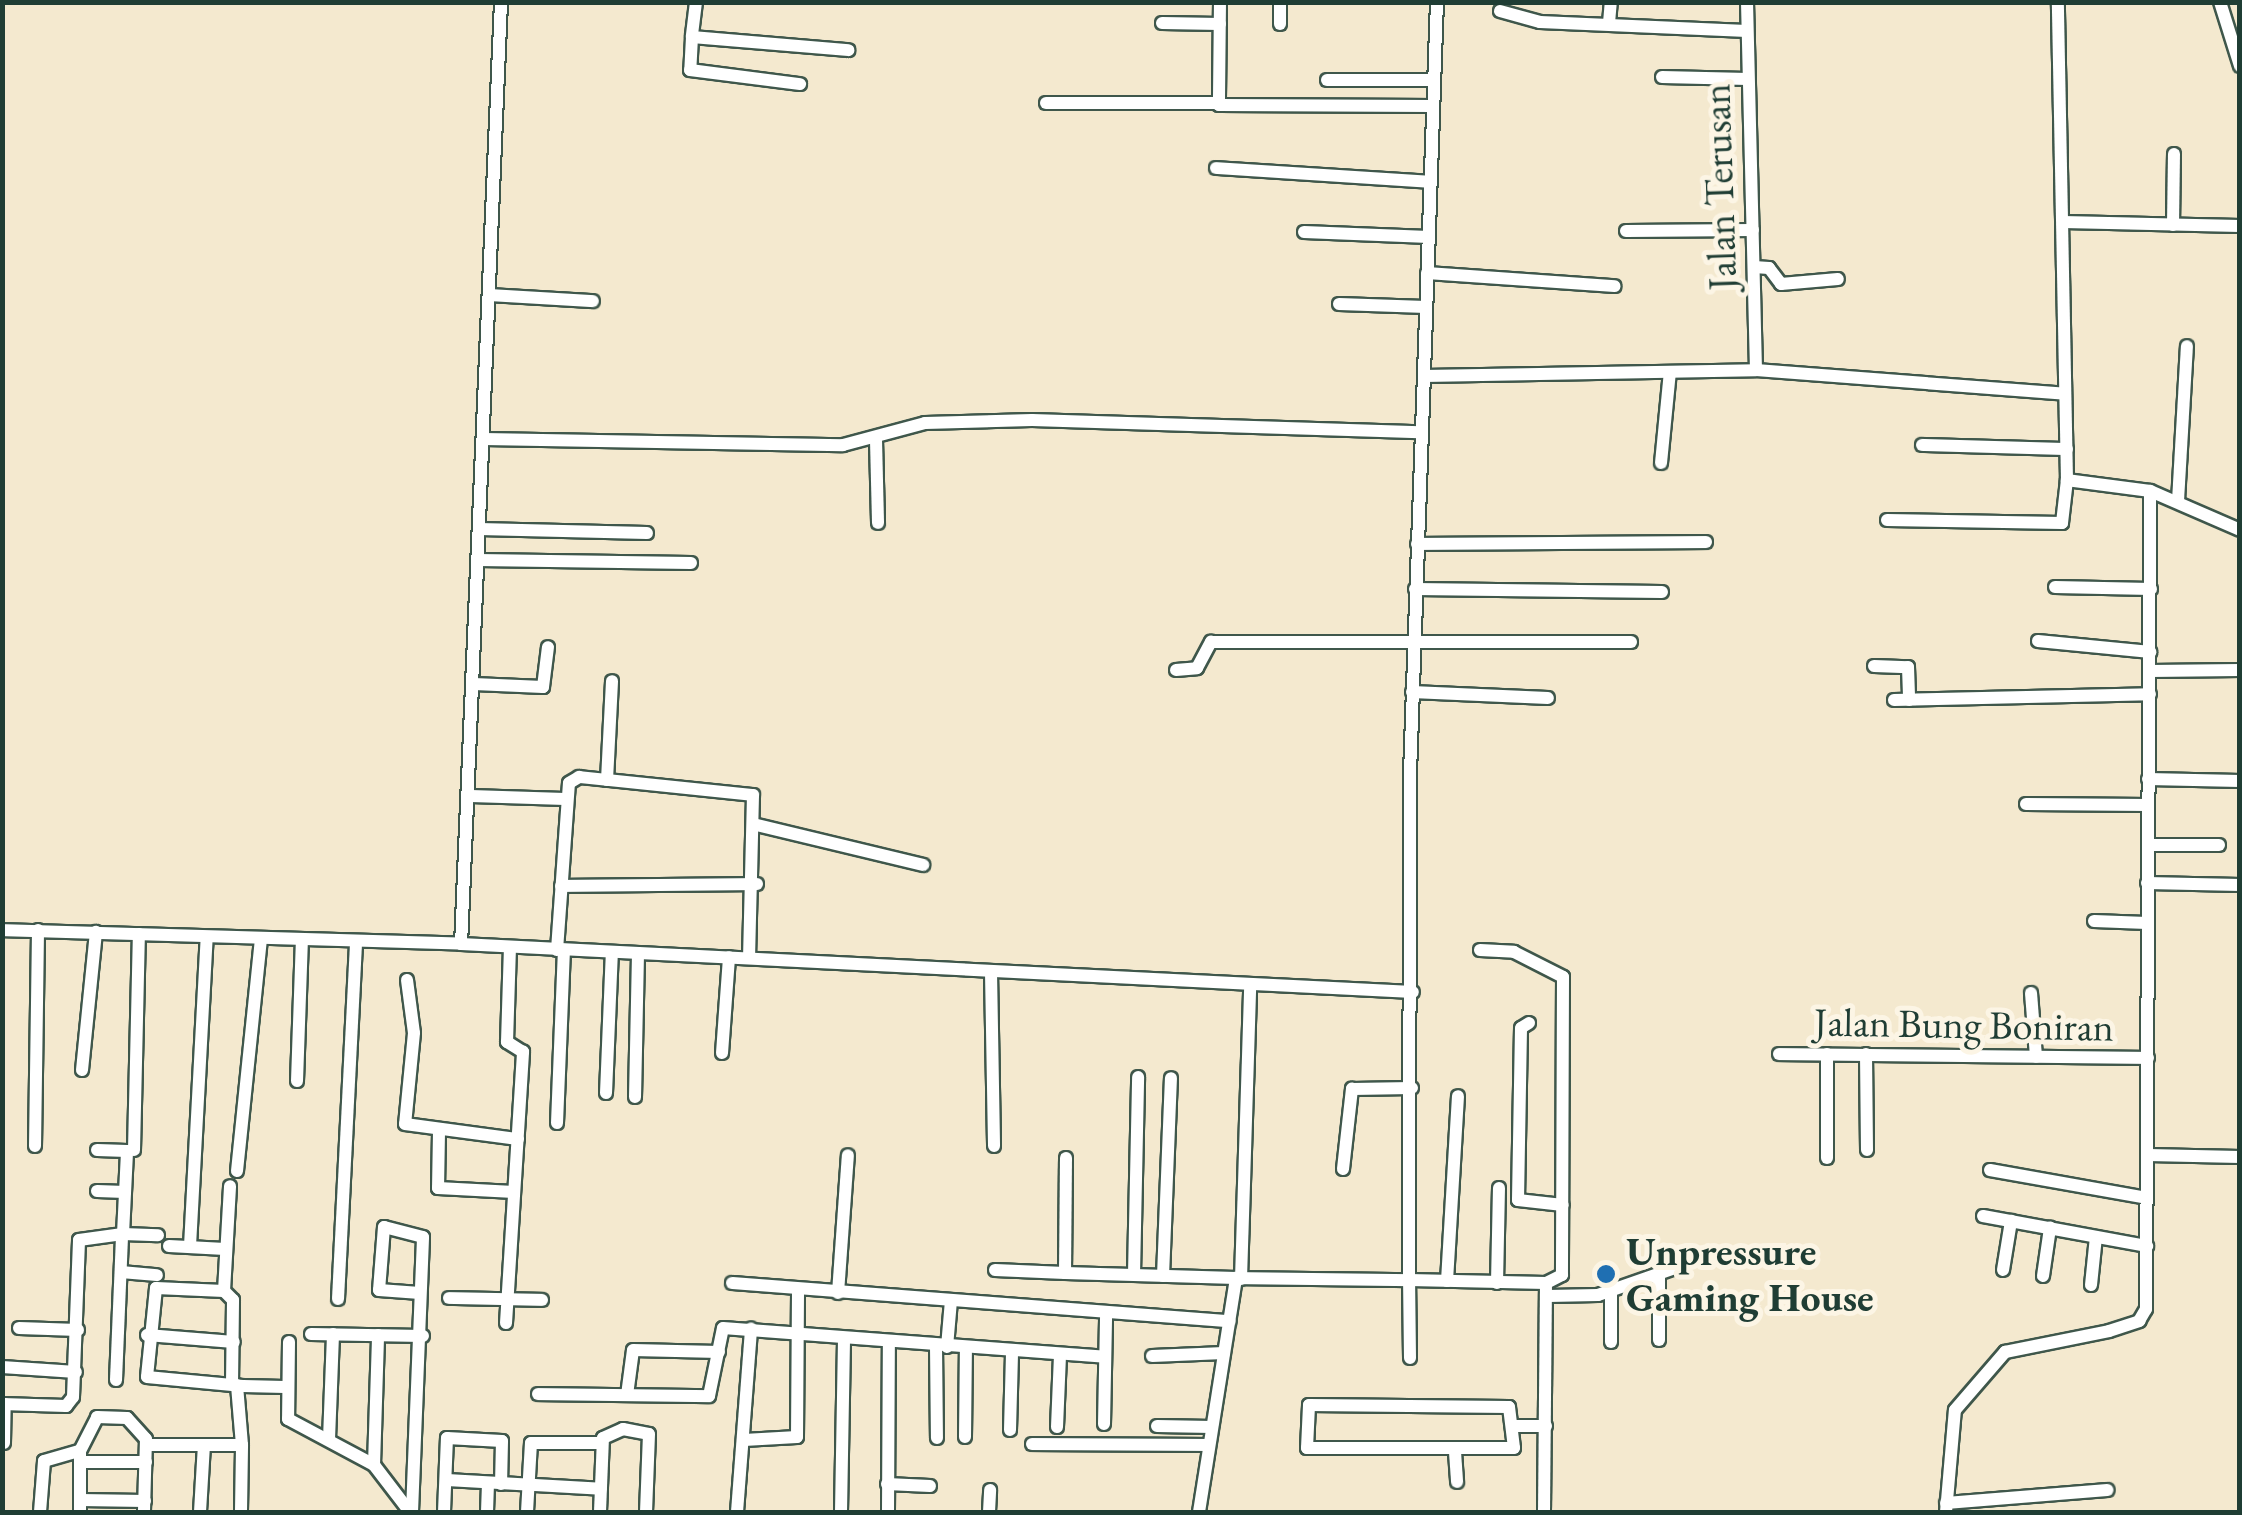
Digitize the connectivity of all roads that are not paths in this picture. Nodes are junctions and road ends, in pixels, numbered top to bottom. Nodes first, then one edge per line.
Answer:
1 (696, 2) edge
2 (1220, 2) edge
3 (1280, 2) edge
4 (1437, 2) edge
5 (1611, 2) edge
6 (1747, 2) edge
7 (2058, 2) edge
8 (2220, 2) edge
9 (500, 4) edge
10 (1500, 11) dead end
11 (1162, 23) dead end
12 (1609, 23) junction
13 (1220, 24) junction
14 (1280, 24) dead end
15 (1747, 31) junction
16 (692, 37) junction
17 (848, 50) dead end
18 (2240, 66) edge
19 (1662, 77) dead end
20 (1748, 79) junction
21 (1328, 80) dead end
22 (1434, 80) junction
23 (800, 84) dead end
24 (1046, 103) dead end
25 (1216, 103) junction
26 (1433, 106) junction
27 (2174, 154) dead end
28 (1216, 168) dead end
29 (1431, 182) junction
30 (2063, 222) junction
31 (2174, 225) junction
32 (2240, 226) edge
33 (1752, 230) junction
34 (1626, 231) dead end
35 (1304, 232) dead end
36 (1428, 237) junction
37 (1754, 267) junction
38 (1427, 274) junction
39 (1838, 279) dead end
40 (1615, 286) dead end
41 (491, 294) junction
42 (593, 301) dead end
43 (1338, 304) dead end
44 (1426, 306) junction
45 (2187, 346) dead end
46 (1756, 370) junction
47 (1670, 372) junction
48 (1424, 376) junction
49 (2065, 394) junction
50 (1420, 432) junction
51 (484, 438) junction
52 (876, 440) junction
53 (1922, 445) dead end
54 (2067, 449) junction
55 (1661, 463) dead end
56 (2067, 480) junction
57 (2150, 491) junction
58 (2178, 501) junction
59 (1887, 520) dead end
60 (878, 523) dead end
61 (479, 530) junction
62 (2240, 530) edge
63 (647, 533) dead end
64 (1706, 542) dead end
65 (1416, 544) junction
66 (478, 560) junction
67 (692, 563) dead end
68 (2055, 587) dead end
69 (1415, 589) junction
70 (2150, 590) junction
71 (1662, 592) dead end
72 (1414, 639) junction
73 (2038, 640) dead end
74 (1631, 642) dead end
75 (548, 647) dead end
76 (2150, 652) junction
77 (1874, 666) dead end
78 (1176, 670) dead end
79 (2240, 670) edge
80 (2150, 671) junction
81 (612, 681) dead end
82 (474, 684) junction
83 (1412, 692) junction
84 (2150, 694) junction
85 (1548, 698) dead end
86 (607, 780) junction
87 (2148, 780) junction
88 (2240, 780) edge
89 (469, 796) junction
90 (567, 798) junction
91 (2026, 804) dead end
92 (2148, 805) junction
93 (757, 825) junction
94 (2148, 845) junction
95 (2219, 845) dead end
96 (923, 865) dead end
97 (2148, 883) junction
98 (757, 884) junction
99 (2240, 885) edge
100 (561, 886) junction
101 (2094, 921) dead end
102 (2147, 923) junction
103 (2, 930) edge
104 (38, 930) junction
105 (96, 932) junction
106 (140, 934) junction
107 (206, 937) junction
108 (262, 939) junction
109 (302, 941) junction
110 (356, 943) junction
111 (461, 944) junction
112 (510, 948) junction
113 (1480, 950) dead end
114 (560, 951) junction
115 (612, 952) junction
116 (638, 953) junction
117 (729, 957) junction
118 (749, 958) junction
119 (991, 972) junction
120 (407, 980) dead end
121 (1250, 985) junction
122 (1413, 992) junction
123 (2031, 993) dead end
124 (1529, 1023) dead end
125 (722, 1053) dead end
126 (1780, 1054) dead end
127 (1826, 1054) junction
128 (1866, 1054) junction
129 (2036, 1057) junction
130 (2148, 1058) junction
131 (82, 1070) dead end
132 (1138, 1077) dead end
133 (1171, 1078) dead end
134 (297, 1081) dead end
135 (1412, 1088) junction
136 (606, 1092) dead end
137 (635, 1096) dead end
138 (1458, 1096) dead end
139 (557, 1123) dead end
140 (439, 1132) junction
141 (518, 1138) junction
142 (35, 1146) dead end
143 (994, 1146) dead end
144 (96, 1150) dead end
145 (134, 1150) dead end
146 (1866, 1150) dead end
147 (848, 1155) dead end
148 (2148, 1155) junction
149 (2240, 1157) edge
150 (1066, 1158) dead end
151 (1827, 1158) dead end
152 (1343, 1170) dead end
153 (1990, 1170) dead end
154 (238, 1171) dead end
155 (230, 1186) dead end
156 (1499, 1188) dead end
157 (96, 1191) dead end
158 (124, 1192) junction
159 (514, 1192) junction
160 (2148, 1198) junction
161 (1563, 1205) junction
162 (1983, 1216) dead end
163 (2011, 1221) junction
164 (2050, 1228) junction
165 (158, 1234) dead end
166 (123, 1236) junction
167 (2096, 1237) junction
168 (169, 1246) dead end
169 (190, 1246) junction
170 (2146, 1246) junction
171 (225, 1249) junction
172 (1678, 1267) dead end
173 (995, 1270) dead end
174 (2004, 1270) dead end
175 (121, 1272) junction
176 (1065, 1273) junction
177 (157, 1274) dead end
178 (1134, 1274) junction
179 (1658, 1274) junction
180 (1162, 1276) junction
181 (2043, 1276) dead end
182 (1239, 1279) junction
183 (1409, 1280) junction
184 (1447, 1281) junction
185 (732, 1283) dead end
186 (1497, 1283) junction
187 (2091, 1285) dead end
188 (1611, 1289) junction
189 (798, 1290) junction
190 (1547, 1290) junction
191 (224, 1292) junction
192 (838, 1292) junction
193 (420, 1293) junction
194 (449, 1298) dead end
195 (507, 1299) junction
196 (338, 1300) dead end
197 (542, 1300) dead end
198 (951, 1300) junction
199 (1106, 1316) junction
200 (1230, 1321) junction
201 (506, 1323) dead end
202 (19, 1328) dead end
203 (751, 1329) junction
204 (78, 1330) junction
205 (311, 1334) dead end
206 (333, 1334) junction
207 (147, 1335) junction
208 (378, 1335) junction
209 (798, 1335) junction
210 (424, 1336) junction
211 (844, 1338) junction
212 (1659, 1340) dead end
213 (234, 1342) junction
214 (289, 1342) dead end
215 (1611, 1342) dead end
216 (889, 1343) junction
217 (942, 1347) junction
218 (966, 1348) junction
219 (1012, 1351) junction
220 (719, 1352) junction
221 (1224, 1353) junction
222 (1060, 1354) junction
223 (1152, 1356) dead end
224 (1105, 1357) junction
225 (1410, 1358) dead end
226 (2, 1366) edge
227 (76, 1372) junction
228 (116, 1380) dead end
229 (235, 1384) junction
230 (285, 1387) junction
231 (538, 1394) dead end
232 (627, 1395) junction
233 (4, 1404) edge
234 (1104, 1424) dead end
235 (1157, 1426) dead end
236 (1212, 1426) junction
237 (1514, 1426) junction
238 (1546, 1426) junction
239 (1057, 1428) dead end
240 (1010, 1430) dead end
241 (965, 1437) dead end
242 (937, 1438) dead end
243 (330, 1439) junction
244 (744, 1440) junction
245 (4, 1443) edge
246 (602, 1443) junction
247 (1032, 1444) dead end
248 (146, 1445) junction
249 (204, 1445) junction
250 (242, 1445) junction
251 (1208, 1445) junction
252 (1455, 1452) junction
253 (80, 1457) junction
254 (146, 1462) junction
255 (374, 1464) junction
256 (446, 1480) junction
257 (1456, 1482) dead end
258 (495, 1484) junction
259 (887, 1484) junction
260 (528, 1486) junction
261 (930, 1486) dead end
262 (601, 1489) junction
263 (990, 1490) dead end
264 (2106, 1490) dead end
265 (80, 1506) edge
266 (144, 1507) edge
267 (1946, 1508) edge
268 (241, 1511) edge
269 (40, 1512) edge
270 (200, 1512) edge
271 (411, 1512) edge
272 (444, 1512) edge
273 (488, 1512) edge
274 (528, 1512) edge
275 (600, 1512) edge
276 (646, 1512) edge
277 (737, 1512) edge
278 (841, 1512) edge
279 (888, 1512) edge
280 (989, 1512) edge
281 (1199, 1512) edge
282 (1544, 1512) edge

1 - 16 street
2 - 13 street
3 - 14 street
4 - 22 street
5 - 12 street
6 - 15 street, Jalan Terusan
7 - 30 street
8 - 18 street
9 - 41 street
10 - 12 street
11 - 13 street
12 - 15 street
13 - 25 street
15 - 20 street, Jalan Terusan
16 - 17 street
16 - 23 street
19 - 20 street
20 - 33 street, Jalan Terusan
21 - 22 street
22 - 26 street
24 - 25 street
25 - 26 street
26 - 29 street
27 - 31 street
28 - 29 street
29 - 36 street
30 - 31 street
30 - 49 street
31 - 32 street
33 - 34 street
33 - 37 street, Jalan Terusan
35 - 36 street
36 - 38 street
37 - 39 street
37 - 46 street, Jalan Terusan
38 - 40 street
38 - 44 street
41 - 42 street
41 - 51 street
43 - 44 street
44 - 48 street
45 - 58 street
46 - 47 street
46 - 49 street
47 - 48 street
47 - 55 street
48 - 50 street
49 - 54 street
50 - 52 street
50 - 65 street
51 - 52 street
51 - 61 street
52 - 60 street
53 - 54 street
54 - 56 street
56 - 57 street
56 - 59 street
57 - 58 street
57 - 70 street
58 - 62 street
61 - 63 street
61 - 66 street
64 - 65 street
65 - 69 street
66 - 67 street
66 - 82 street
68 - 70 street
69 - 71 street
69 - 72 street
70 - 76 street
72 - 74 street
72 - 78 street
72 - 83 street
73 - 76 street
75 - 82 street
76 - 80 street
77 - 84 street
79 - 80 street
80 - 84 street
81 - 86 street
82 - 89 street
83 - 85 street
83 - 122 street
84 - 87 street
86 - 90 street
86 - 93 street
87 - 88 street
87 - 92 street
89 - 90 street
89 - 111 street
90 - 100 street
91 - 92 street
92 - 94 street
93 - 96 street
93 - 98 street
94 - 95 street
94 - 97 street
97 - 99 street
97 - 102 street
98 - 100 street
98 - 118 street
100 - 114 street
101 - 102 street
102 - 130 street
103 - 104 street
104 - 105 street
104 - 142 street
105 - 106 street
105 - 131 street
106 - 107 street
106 - 145 street
107 - 108 street
107 - 169 street
108 - 109 street
108 - 154 street
109 - 110 street
109 - 134 street
110 - 111 street
110 - 196 street
111 - 112 street
112 - 114 street
112 - 141 street
113 - 161 street
114 - 115 street
114 - 139 street
115 - 116 street
115 - 136 street
116 - 117 street
116 - 137 street
117 - 118 street
117 - 125 street
118 - 119 street
119 - 121 street
119 - 143 street
120 - 140 street
121 - 122 street
121 - 182 street
122 - 135 street
123 - 129 street
124 - 161 street
126 - 127 street, Jalan Bung Boniran
127 - 128 street, Jalan Bung Boniran
127 - 151 street
128 - 129 street, Jalan Bung Boniran
128 - 146 street
129 - 130 street, Jalan Bung Boniran
130 - 148 street
132 - 178 street
133 - 180 street
135 - 152 street
135 - 183 street
138 - 184 street
140 - 141 street
140 - 159 street
141 - 159 street
144 - 158 street
147 - 192 street
148 - 149 street
148 - 160 street
150 - 176 street
153 - 160 street
155 - 171 street
156 - 186 street
157 - 158 street
158 - 166 street
159 - 195 street
160 - 170 street
161 - 190 street
162 - 163 street
163 - 164 street
163 - 174 street
164 - 167 street
164 - 181 street
165 - 166 street
166 - 175 street
166 - 204 street
167 - 170 street
167 - 187 street
168 - 169 street
169 - 171 street
170 - 267 street
171 - 191 street
172 - 179 street
173 - 176 street
175 - 177 street
175 - 228 street
176 - 178 street
178 - 180 street
179 - 188 street
179 - 212 street
180 - 182 street
182 - 183 street
182 - 200 street
183 - 184 street
183 - 225 street
184 - 186 street
185 - 189 street
186 - 190 street
188 - 190 street
188 - 215 street
189 - 192 street
189 - 209 street
190 - 238 street
191 - 207 street
191 - 213 street
192 - 198 street
193 - 193 street
193 - 210 street
194 - 195 street
195 - 197 street
195 - 201 street
198 - 199 street
198 - 217 street
199 - 200 street
199 - 224 street
200 - 221 street
202 - 204 street
203 - 209 street
203 - 220 street
203 - 244 street
204 - 227 street
205 - 206 street
206 - 208 street
206 - 243 street
207 - 213 street
207 - 229 street
208 - 210 street
208 - 255 street
209 - 211 street
209 - 244 street
210 - 271 street
211 - 216 street
211 - 278 street
213 - 229 street
214 - 230 street
216 - 217 street
216 - 259 street
217 - 218 street
217 - 242 street
218 - 219 street
218 - 241 street
219 - 222 street
219 - 240 street
220 - 232 street
220 - 232 street
221 - 223 street
221 - 236 street
222 - 224 street
222 - 239 street
224 - 234 street
226 - 227 street
227 - 233 street
229 - 230 street
229 - 250 street
230 - 243 street
231 - 232 street
233 - 245 street
235 - 236 street
236 - 251 street
237 - 238 street
237 - 252 street
237 - 252 street
238 - 282 street
243 - 255 street
244 - 277 street
246 - 260 street
246 - 262 street
246 - 276 street
247 - 251 street
248 - 249 street
248 - 253 street
248 - 254 street
249 - 250 street
249 - 270 street
250 - 268 street
251 - 281 street
252 - 257 street
253 - 254 street
253 - 265 street
253 - 269 street
254 - 266 street
255 - 271 street
256 - 258 street
256 - 258 street
256 - 272 street
258 - 260 street
258 - 273 street
259 - 261 street
259 - 279 street
260 - 262 street
260 - 274 street
262 - 275 street
263 - 280 street
264 - 267 street
265 - 266 street

